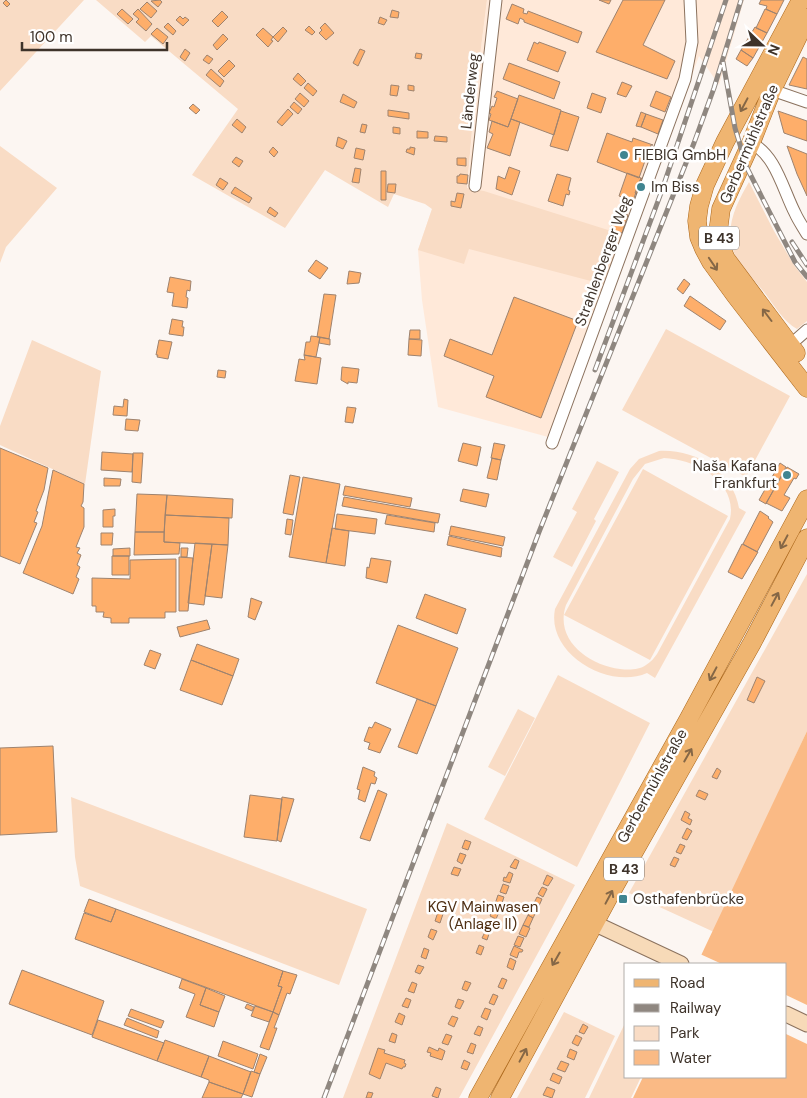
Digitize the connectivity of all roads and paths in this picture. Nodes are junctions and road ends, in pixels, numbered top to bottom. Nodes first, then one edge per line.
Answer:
1 (496, 0) edge
2 (690, 0) edge
3 (800, 0) edge
4 (807, 18) edge
5 (764, 70) junction
6 (772, 90) junction
7 (807, 102) edge
8 (751, 143) junction
9 (705, 185) junction
10 (475, 186) dead end
11 (721, 209) junction
12 (807, 234) edge
13 (807, 330) edge
14 (788, 351) junction
15 (807, 368) edge
16 (807, 388) edge
17 (552, 443) dead end
18 (807, 499) edge
19 (807, 538) edge
20 (587, 920) junction
21 (679, 963) edge
22 (787, 1014) edge
23 (807, 1024) edge
24 (478, 1098) edge
25 (500, 1098) edge

1 - 10 street, Länderweg
2 - 17 street, Strahlenberger Weg
3 - 5 main road, Gerbermühlstraße / B 43
4 - 6 main road, Gerbermühlstraße / B 43
5 - 6 street
5 -> 9 main road, Gerbermühlstraße / B 43
6 - 7 street
6 - 8 main road, Gerbermühlstraße / B 43
8 - 11 main road, Gerbermühlstraße / B 43
8 - 12 street
9 - 11 main road
9 -> 14 main road, Gerbermühlstraße / B 43
14 -> 11 main road, Gerbermühlstraße / B 43
13 - 14 street
14 - 15 main road, Gerbermühlstraße / B 43
14 - 16 main road, Gerbermühlstraße / B 43
18 -> 20 main road, Gerbermühlstraße / B 43
20 -> 19 main road, Gerbermühlstraße / B 43
20 - 21 street
20 -> 24 main road, Gerbermühlstraße / B 43
25 -> 20 main road, Gerbermühlstraße / B 43
22 - 23 street

